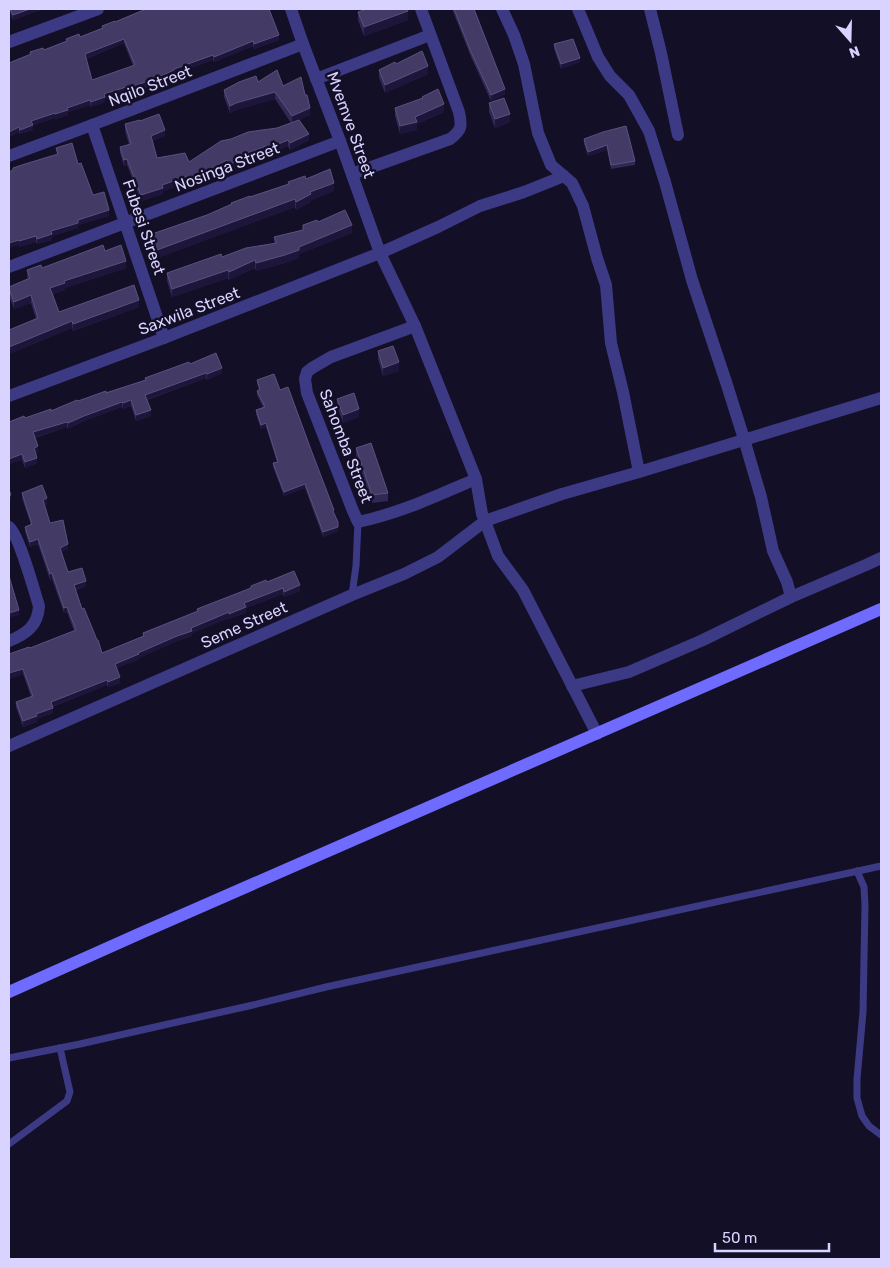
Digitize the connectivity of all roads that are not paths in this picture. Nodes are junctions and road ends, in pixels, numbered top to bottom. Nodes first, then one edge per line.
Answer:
1 (98, 9) edge
2 (291, 9) edge
3 (421, 9) edge
4 (502, 9) edge
5 (578, 9) edge
6 (650, 9) edge
7 (430, 35) junction
8 (9, 42) edge
9 (303, 44) junction
10 (316, 79) junction
11 (92, 125) junction
12 (678, 135) dead end
13 (340, 141) junction
14 (9, 156) edge
15 (352, 174) junction
16 (564, 176) junction
17 (126, 223) junction
18 (380, 253) junction
19 (9, 266) edge
20 (415, 326) junction
21 (164, 338) junction
22 (9, 396) edge
23 (881, 398) edge
24 (744, 439) junction
25 (639, 472) junction
26 (476, 479) junction
27 (485, 521) junction
28 (358, 522) junction
29 (9, 528) edge
30 (881, 558) edge
31 (352, 595) junction
32 (791, 597) junction
33 (881, 609) edge
34 (9, 641) edge
35 (572, 686) junction
36 (597, 734) junction
37 (9, 746) edge
38 (881, 866) edge
39 (857, 871) junction
40 (9, 992) edge
41 (60, 1048) junction
42 (9, 1058) edge
43 (881, 1135) edge
44 (9, 1144) edge

1 - 8 street
2 - 9 street, Mvemve Street
3 - 7 street
4 - 16 street
5 - 24 street
6 - 12 street
7 - 10 street
7 - 15 street
9 - 10 street, Mvemve Street
9 - 11 street, Nqilo Street
10 - 13 street, Mvemve Street
11 - 14 street, Nqilo Street
11 - 17 street, Fubesi Street
13 - 15 street, Mvemve Street
13 - 17 street, Nosinga Street
15 - 18 street, Mvemve Street
16 - 18 street, Saxwila Street
16 - 25 street
17 - 19 street, Nosinga Street
17 - 21 street, Fubesi Street
18 - 20 street
18 - 21 street, Saxwila Street
20 - 26 street
20 - 28 street, Sahomba Street
21 - 22 street, Saxwila Street
23 - 24 street, Seme Street
24 - 25 street, Seme Street
24 - 32 street
25 - 27 street, Seme Street
26 - 27 street
26 - 28 street, Sahomba Street
27 - 31 street, Seme Street
27 - 35 street
28 - 31 lane
29 - 34 street
30 - 32 street
31 - 37 street, Seme Street
32 - 35 street
33 - 36 main road
35 - 36 street
36 - 40 main road
38 - 39 lane
39 - 41 lane
39 - 43 lane
41 - 42 lane
41 - 44 lane

